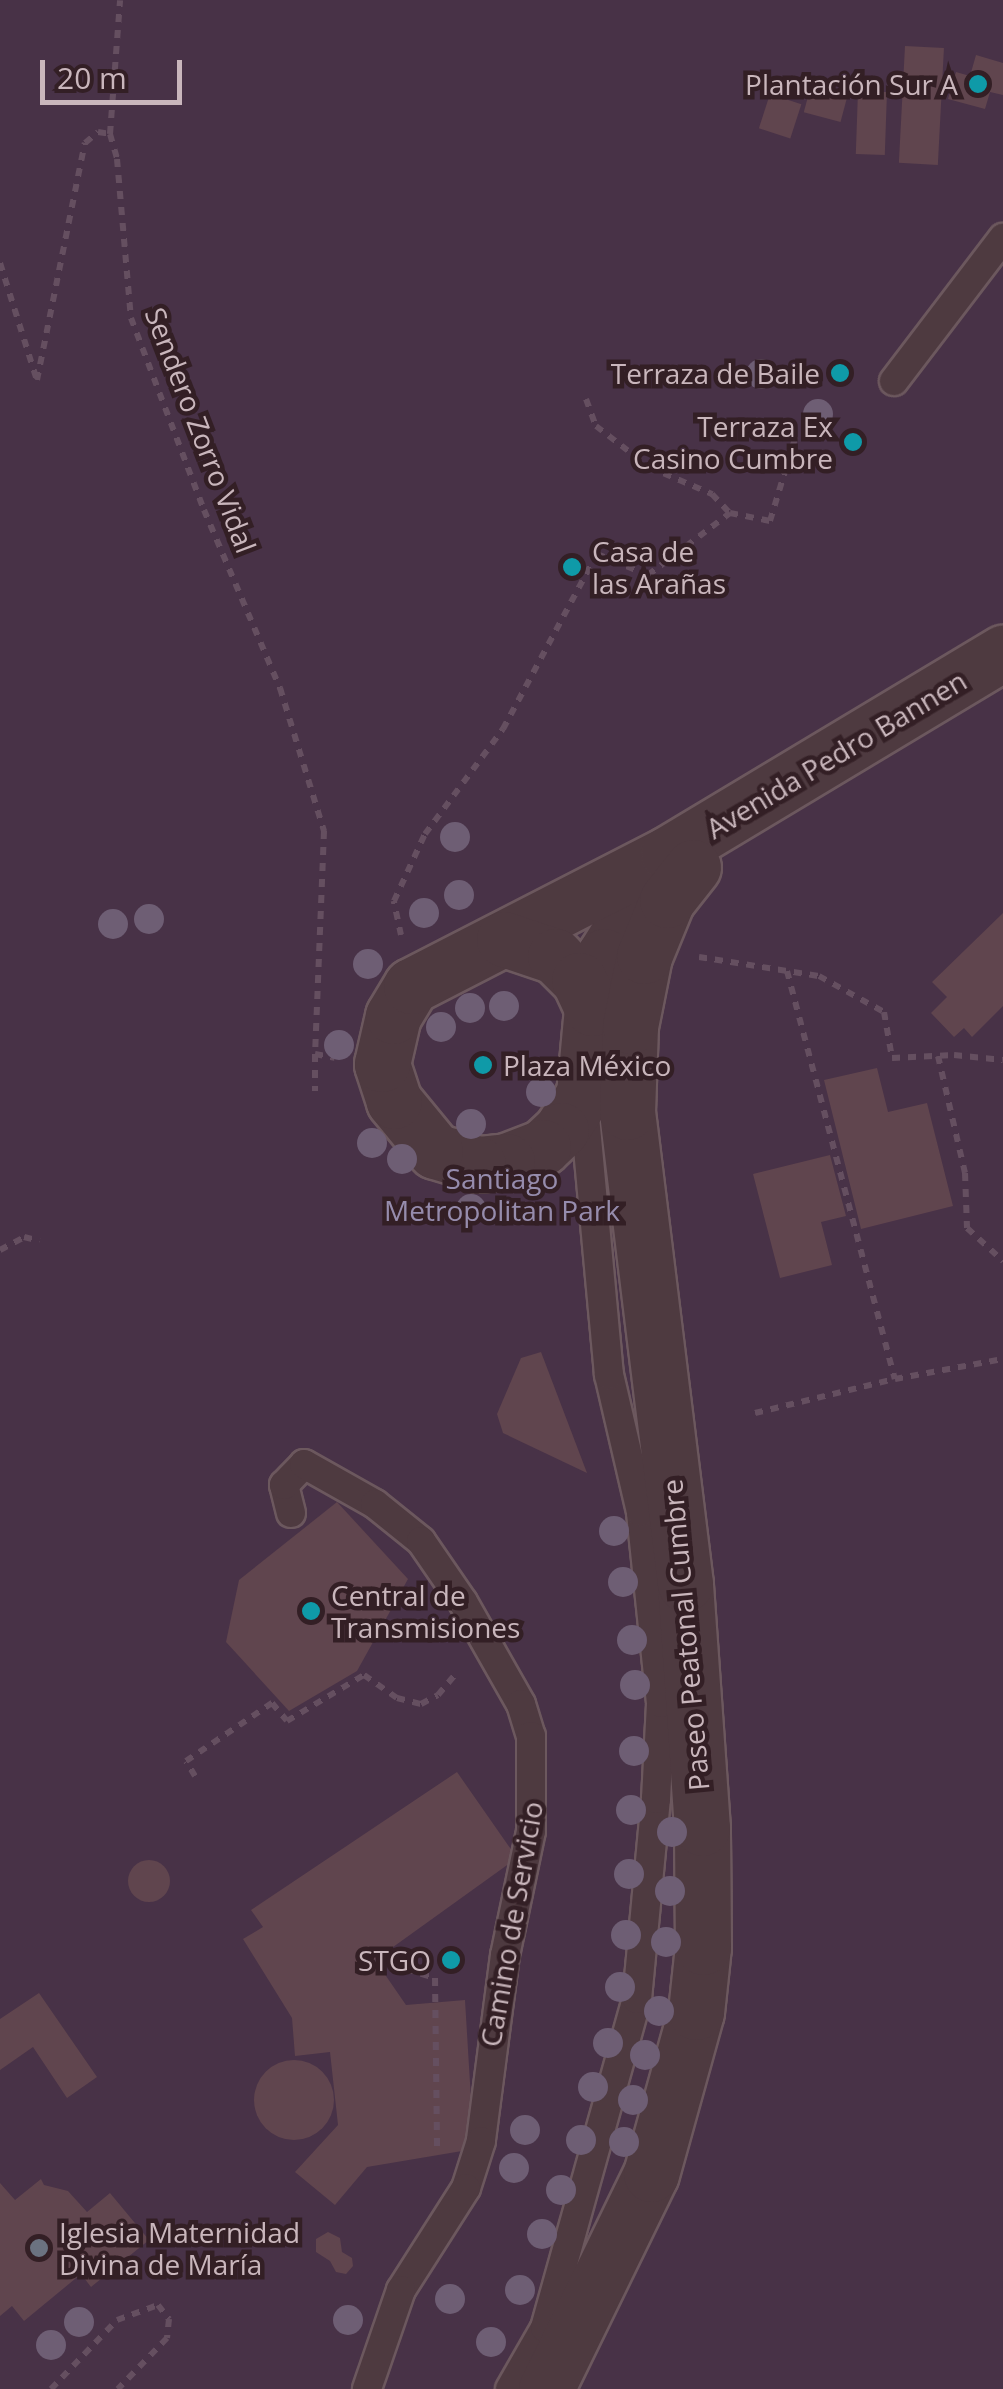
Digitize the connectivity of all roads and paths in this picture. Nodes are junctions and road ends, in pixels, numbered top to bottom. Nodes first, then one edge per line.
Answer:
1 (120, 0) edge
2 (110, 134) junction
3 (1003, 238) edge
4 (0, 263) edge
5 (894, 381) dead end
6 (586, 399) dead end
7 (796, 436) dead end
8 (730, 513) junction
9 (1003, 653) edge
10 (681, 861) junction
11 (504, 939) junction
12 (702, 957) dead end
13 (787, 971) junction
14 (411, 986) junction
15 (592, 1008) junction
16 (314, 1054) junction
17 (938, 1056) junction
18 (1003, 1060) edge
19 (382, 1064) junction
20 (315, 1091) dead end
21 (584, 1094) junction
22 (40, 1241) dead end
23 (0, 1250) edge
24 (1003, 1262) edge
25 (1003, 1360) edge
26 (895, 1379) junction
27 (754, 1413) dead end
28 (291, 1513) dead end
29 (454, 1656) dead end
30 (195, 1776) dead end
31 (376, 1960) dead end
32 (436, 2164) dead end
33 (366, 2388) edge
34 (51, 2389) edge
35 (118, 2389) edge
36 (510, 2389) edge
37 (546, 2389) edge

1 - 2 path, Sendero Zorro Vidal
2 - 4 path
2 - 16 path, Sendero Zorro Vidal
3 - 5 lane
6 - 8 path
7 - 8 path
8 - 14 path
9 - 10 street, Avenida Pedro Bannen
10 - 11 street, Avenida Pedro Bannen
10 - 15 street, Avenida Pedro Bannen
10 - 37 street, Paseo Peatonal Cumbre
11 - 14 street, Avenida Pedro Bannen
11 - 15 street
12 - 13 path
13 - 17 path
13 - 26 path
14 - 19 street
15 - 21 street, Avenida Pedro Bannen
16 - 19 path
16 - 20 path, Sendero Zorro Vidal
17 - 18 path
17 - 24 path
19 - 21 street, Avenida Pedro Bannen
21 - 36 lane
22 - 23 path
25 - 26 path
26 - 27 path
28 - 33 lane, Camino de Servicio
29 - 30 path
31 - 32 path
34 - 35 path

